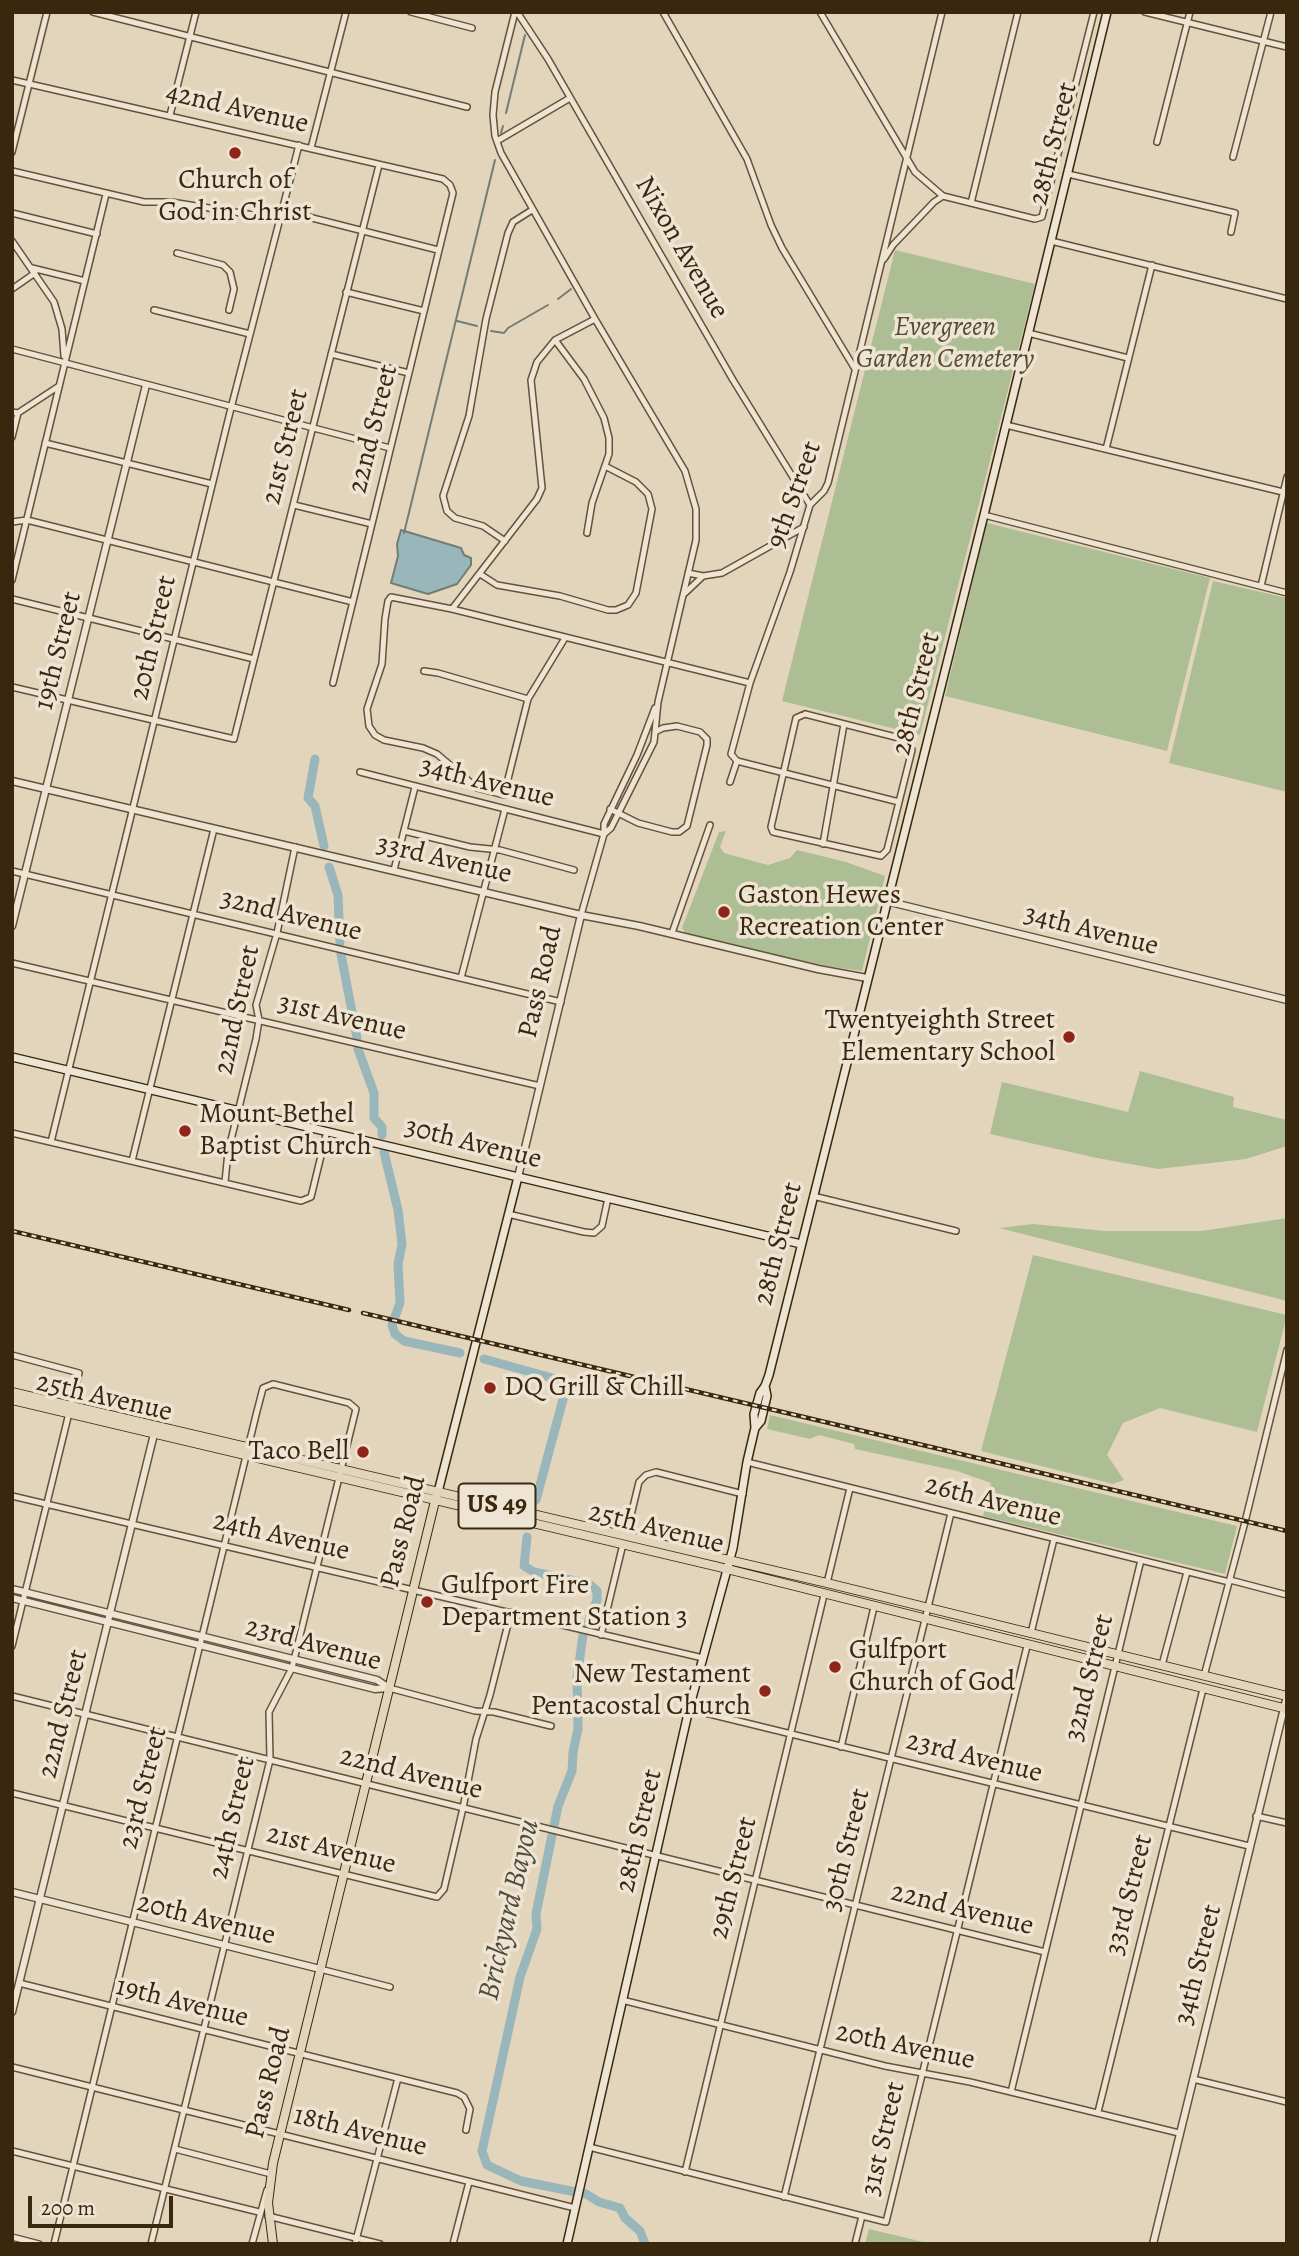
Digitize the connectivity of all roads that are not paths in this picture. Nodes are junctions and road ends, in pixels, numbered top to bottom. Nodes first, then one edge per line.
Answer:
1 (47, 12) edge
2 (93, 12) edge
3 (196, 12) edge
4 (346, 12) edge
5 (411, 12) edge
6 (516, 12) edge
7 (663, 12) edge
8 (821, 12) edge
9 (934, 12) edge
10 (942, 12) edge
11 (1018, 12) edge
12 (1094, 12) edge
13 (1107, 12) edge
14 (1145, 12) edge
15 (1190, 12) edge
16 (1271, 12) edge
17 (1188, 22) junction
18 (940, 23) junction
19 (472, 28) dead end
20 (190, 37) junction
21 (1263, 41) junction
22 (1287, 47) edge
23 (331, 73) junction
24 (12, 80) edge
25 (29, 84) junction
26 (570, 99) junction
27 (467, 107) dead end
28 (170, 115) junction
29 (497, 141) junction
30 (1157, 142) dead end
31 (299, 145) junction
32 (311, 148) junction
33 (12, 152) edge
34 (1233, 157) dead end
35 (907, 158) junction
36 (379, 165) junction
37 (12, 170) edge
38 (1068, 174) junction
39 (450, 185) joint
40 (106, 194) junction
41 (943, 196) junction
42 (971, 203) junction
43 (281, 209) junction
44 (533, 210) junction
45 (12, 213) edge
46 (279, 219) junction
47 (362, 229) junction
48 (1231, 232) dead end
49 (97, 234) junction
50 (1051, 241) junction
51 (12, 242) edge
52 (439, 250) junction
53 (177, 253) dead end
54 (880, 264) junction
55 (1152, 265) junction
56 (34, 270) junction
57 (85, 281) junction
58 (12, 289) edge
59 (346, 292) junction
60 (1287, 299) edge
61 (154, 310) dead end
62 (229, 310) dead end
63 (424, 311) junction
64 (595, 319) junction
65 (1028, 333) junction
66 (250, 334) junction
67 (555, 341) junction
68 (12, 349) edge
69 (331, 354) junction
70 (1128, 358) junction
71 (65, 362) junction
72 (855, 369) junction
73 (409, 373) junction
74 (146, 385) junction
75 (59, 386) junction
76 (231, 408) junction
77 (15, 412) edge
78 (1006, 425) junction
79 (313, 428) junction
80 (12, 436) edge
81 (46, 443) junction
82 (390, 448) junction
83 (1106, 449) junction
84 (127, 463) junction
85 (605, 466) junction
86 (1287, 477) edge
87 (212, 484) junction
88 (1283, 492) junction
89 (293, 505) junction
90 (810, 505) junction
91 (1278, 513) junction
92 (984, 515) junction
93 (1287, 515) edge
94 (27, 520) junction
95 (12, 523) edge
96 (372, 524) junction
97 (804, 527) junction
98 (587, 533) dead end
99 (108, 540) junction
100 (505, 541) junction
101 (194, 561) junction
102 (688, 573) junction
103 (480, 574) junction
104 (703, 576) junction
105 (12, 580) edge
106 (273, 582) junction
107 (1261, 586) junction
108 (1287, 593) edge
109 (682, 597) junction
110 (12, 599) edge
111 (353, 602) junction
112 (452, 609) junction
113 (88, 618) junction
114 (565, 638) junction
115 (175, 639) junction
116 (254, 659) junction
117 (667, 662) junction
118 (424, 671) dead end
119 (333, 683) dead end
120 (750, 683) junction
121 (12, 687) edge
122 (528, 699) junction
123 (69, 700) junction
124 (658, 702) junction
125 (156, 720) junction
126 (844, 724) junction
127 (655, 732) junction
128 (737, 761) junction
129 (629, 770) junction
130 (360, 772) dead end
131 (782, 773) junction
132 (638, 775) junction
133 (12, 781) edge
134 (730, 782) dead end
135 (833, 786) junction
136 (415, 787) junction
137 (47, 790) junction
138 (899, 802) junction
139 (134, 809) junction
140 (505, 809) junction
141 (610, 809) junction
142 (618, 813) junction
143 (710, 825) dead end
144 (214, 829) junction
145 (404, 831) junction
146 (604, 834) junction
147 (823, 844) junction
148 (295, 847) junction
149 (495, 849) junction
150 (394, 870) junction
151 (574, 870) dead end
152 (12, 871) edge
153 (26, 874) junction
154 (485, 891) junction
155 (112, 895) junction
156 (886, 901) junction
157 (193, 914) junction
158 (581, 915) junction
159 (12, 926) edge
160 (277, 933) junction
161 (672, 933) junction
162 (183, 956) junction
163 (191, 958) dead end
164 (12, 963) edge
165 (461, 978) junction
166 (867, 978) junction
167 (91, 980) junction
168 (172, 999) junction
169 (1287, 1000) edge
170 (561, 1002) junction
171 (259, 1020) junction
172 (12, 1057) edge
173 (68, 1070) junction
174 (540, 1087) junction
175 (150, 1088) junction
176 (238, 1110) junction
177 (327, 1131) junction
178 (12, 1133) edge
179 (51, 1142) junction
180 (132, 1161) junction
181 (517, 1177) junction
182 (225, 1182) junction
183 (813, 1196) junction
184 (608, 1198) junction
185 (508, 1214) junction
186 (956, 1231) dead end
187 (801, 1244) junction
188 (1287, 1350) edge
189 (12, 1355) edge
190 (12, 1392) edge
191 (12, 1400) edge
192 (354, 1405) joint
193 (70, 1409) junction
194 (155, 1429) junction
195 (248, 1451) junction
196 (747, 1462) junction
197 (340, 1473) junction
198 (850, 1488) junction
199 (743, 1494) junction
200 (12, 1496) edge
201 (437, 1496) junction
202 (47, 1504) junction
203 (951, 1513) junction
204 (132, 1524) junction
205 (1054, 1539) junction
206 (624, 1540) junction
207 (224, 1546) junction
208 (1141, 1560) junction
209 (728, 1565) junction
210 (317, 1567) junction
211 (1187, 1572) junction
212 (1229, 1581) junction
213 (827, 1583) junction
214 (12, 1589) edge
215 (413, 1589) junction
216 (26, 1592) junction
217 (824, 1595) junction
218 (1287, 1595) edge
219 (12, 1598) edge
220 (23, 1601) junction
221 (874, 1607) junction
222 (928, 1608) junction
223 (510, 1612) junction
224 (110, 1613) junction
225 (925, 1620) junction
226 (108, 1622) junction
227 (1031, 1633) junction
228 (598, 1634) junction
229 (202, 1636) junction
230 (200, 1645) junction
231 (12, 1646) edge
232 (1027, 1646) junction
233 (1118, 1654) junction
234 (703, 1658) junction
235 (295, 1660) junction
236 (1162, 1665) junction
237 (1115, 1667) junction
238 (292, 1668) junction
239 (1204, 1676) junction
240 (389, 1688) junction
241 (1203, 1689) junction
242 (12, 1696) edge
243 (1287, 1696) edge
244 (689, 1709) junction
245 (1285, 1709) edge
246 (484, 1712) junction
247 (86, 1714) junction
248 (551, 1726) dead end
249 (791, 1735) junction
250 (178, 1737) junction
251 (841, 1747) junction
252 (891, 1759) junction
253 (270, 1760) junction
254 (366, 1784) junction
255 (993, 1784) junction
256 (12, 1793) edge
257 (1081, 1805) junction
258 (63, 1806) junction
259 (463, 1808) junction
260 (1256, 1816) junction
261 (1287, 1823) edge
262 (1169, 1827) junction
263 (156, 1829) junction
264 (1249, 1846) junction
265 (248, 1851) junction
266 (655, 1856) junction
267 (343, 1875) junction
268 (755, 1880) junction
269 (12, 1892) edge
270 (40, 1899) junction
271 (856, 1905) junction
272 (132, 1924) junction
273 (957, 1930) junction
274 (225, 1946) junction
275 (1045, 1952) junction
276 (320, 1969) junction
277 (12, 1972) edge
278 (21, 1975) junction
279 (19, 1983) junction
280 (390, 1987) dead end
281 (622, 2000) junction
282 (112, 2007) junction
283 (12, 2012) edge
284 (720, 2025) junction
285 (204, 2030) junction
286 (820, 2050) junction
287 (300, 2054) junction
288 (12, 2067) edge
289 (921, 2073) junction
290 (398, 2078) junction
291 (1193, 2079) junction
292 (92, 2086) junction
293 (1011, 2092) junction
294 (1287, 2102) edge
295 (185, 2109) junction
296 (1098, 2112) junction
297 (466, 2130) dead end
298 (280, 2133) junction
299 (1179, 2133) junction
300 (589, 2147) junction
301 (175, 2149) junction
302 (12, 2151) edge
303 (378, 2158) junction
304 (74, 2167) junction
305 (685, 2172) junction
306 (271, 2174) junction
307 (469, 2182) junction
308 (165, 2190) junction
309 (784, 2197) junction
310 (576, 2205) junction
311 (264, 2214) junction
312 (862, 2216) junction
313 (12, 2237) edge
314 (356, 2241) edge
315 (39, 2244) edge
316 (54, 2244) edge
317 (152, 2244) edge
318 (252, 2244) edge
319 (273, 2244) edge
320 (380, 2244) edge
321 (453, 2244) edge
322 (568, 2244) edge
323 (855, 2244) edge
324 (1153, 2244) edge

1 - 25 street
2 - 20 street
3 - 20 street
4 - 23 street
5 - 19 street
6 - 26 street, Nixon Avenue
6 - 29 street
7 - 72 street
8 - 35 street
9 - 18 street
10 - 18 street, 9th Street
11 - 42 street
12 - 42 street
13 - 38 main road, 28th Street
14 - 17 street
15 - 17 street
16 - 21 street
17 - 21 street
17 - 30 street
18 - 35 street, 9th Street
20 - 23 street
20 - 28 street
21 - 22 street
21 - 34 street
23 - 27 street
23 - 32 street
24 - 25 street, 42nd Avenue
25 - 28 street, 42nd Avenue
25 - 33 street
26 - 29 street
26 - 90 street, Nixon Avenue
28 - 31 street, 42nd Avenue
29 - 44 street
31 - 32 street, 42nd Avenue
31 - 43 street, 20th Street
32 - 36 street, 42nd Avenue
35 - 41 street
35 - 54 street, 9th Street
36 - 39 street, 42nd Avenue
36 - 47 street, 21st Street
37 - 40 street
38 - 48 street
38 - 50 main road, 28th Street
39 - 52 street, 22nd Street
40 - 46 street
40 - 49 street
41 - 42 street
41 - 54 street
43 - 46 street, 20th Street
43 - 47 street
44 - 64 street
44 - 100 street
45 - 49 street
46 - 66 street, 20th Street
47 - 52 street
47 - 59 street, 21st Street
49 - 57 street
50 - 55 street
50 - 65 main road, 28th Street
51 - 56 street
52 - 63 street, 22nd Street
53 - 62 street
54 - 72 street, 9th Street
55 - 60 street
55 - 70 street
56 - 57 street
56 - 58 street
56 - 71 street
57 - 71 street
59 - 63 street
59 - 69 street, 21st Street
61 - 66 street
63 - 73 street, 22nd Street
64 - 67 street
64 - 102 street
65 - 70 street
65 - 78 main road, 28th Street
66 - 76 street, 20th Street
67 - 85 street
67 - 100 street
68 - 71 street
69 - 73 street
69 - 79 street, 21st Street
70 - 83 street
71 - 74 street
71 - 75 street
72 - 90 street, 9th Street
73 - 82 street, 22nd Street
74 - 76 street
74 - 84 street, 19th Street
75 - 77 street
75 - 81 street
76 - 79 street
76 - 87 street, 20th Street
77 - 80 street
78 - 83 street
78 - 92 main road, 28th Street
79 - 82 street
79 - 89 street, 21st Street
81 - 84 street
81 - 94 street
82 - 96 street, 22nd Street
83 - 88 street
84 - 87 street
84 - 99 street, 19th Street
85 - 98 street
85 - 103 street
86 - 88 street
87 - 101 street, 20th Street
88 - 91 street
89 - 96 street
89 - 106 street, 21st Street
90 - 97 street, 9th Street
91 - 93 street
91 - 107 street
92 - 107 street
92 - 156 main road, 28th Street
94 - 95 street
94 - 99 street
94 - 105 street
96 - 111 street, 22nd Street
97 - 104 street
97 - 120 street, 9th Street
99 - 101 street
99 - 113 street, 19th Street
100 - 103 street
101 - 106 street
101 - 115 street, 20th Street
102 - 104 street
102 - 109 street
103 - 112 street
104 - 109 street
106 - 111 street
106 - 116 street, 21st Street
107 - 108 street
109 - 117 street
110 - 113 street
111 - 119 street, 22nd Street
112 - 114 street
112 - 122 street
113 - 115 street
113 - 123 street, 19th Street
114 - 117 street
114 - 122 street
115 - 116 street
115 - 125 street, 20th Street
116 - 125 street, 21st Street
117 - 120 street
117 - 124 street
118 - 122 street
120 - 128 street, 9th Street
121 - 123 street
123 - 125 street
123 - 137 street, 19th Street
124 - 127 street
124 - 129 street, Pass Road
125 - 139 street, 20th Street
126 - 131 street
126 - 135 street
126 - 138 street
127 - 132 street
127 - 142 street
128 - 131 street
128 - 134 street, 9th Street
129 - 132 street
129 - 141 street, Pass Road
130 - 136 street, 34th Avenue
131 - 135 street
131 - 147 street
132 - 142 street
133 - 137 street, 33rd Avenue
135 - 138 street
135 - 147 street
136 - 140 street, 34th Avenue
136 - 145 street
137 - 139 street, 33rd Avenue
137 - 153 street, 19th Street
138 - 147 street
139 - 144 street, 33rd Avenue
139 - 155 street, 20th Street
140 - 146 street, 34th Avenue
140 - 149 street
141 - 142 street
141 - 146 street, Pass Road
142 - 146 street
143 - 161 street
144 - 148 street, 33rd Avenue
144 - 157 street
145 - 149 street
145 - 150 street
146 - 158 street, Pass Road
148 - 150 street, 33rd Avenue
148 - 160 street, 22nd Street
149 - 151 street
149 - 154 street
150 - 154 street, 33rd Avenue
152 - 153 street, 32nd Avenue
153 - 155 street, 32nd Avenue
153 - 159 street, 19th Street
154 - 158 street, 33rd Avenue
154 - 165 street
155 - 157 street, 32nd Avenue
155 - 167 street, 20th Street
156 - 166 main road, 28th Street
156 - 169 street, 34th Avenue
157 - 160 street, 32nd Avenue
157 - 162 street
158 - 161 street, 33rd Avenue
158 - 170 street, Pass Road
160 - 165 street, 32nd Avenue
160 - 171 street, 22nd Street
161 - 166 street, 33rd Avenue
162 - 163 street
162 - 168 street
164 - 167 street, 31st Avenue
165 - 170 street, 32nd Avenue
166 - 183 main road, 28th Street
167 - 168 street, 31st Avenue
167 - 173 street, 20th Street
168 - 171 street, 31st Avenue
168 - 175 street
170 - 174 street, Pass Road
171 - 174 street, 31st Avenue
171 - 176 street, 22nd Street
172 - 173 main road, 30th Avenue
173 - 175 main road, 30th Avenue
173 - 179 street, 20th Street
174 - 181 street, Pass Road
175 - 176 main road, 30th Avenue
175 - 180 street
176 - 177 main road, 30th Avenue
176 - 182 street, 22nd Street
177 - 181 main road, 30th Avenue
177 - 182 street
178 - 179 street
179 - 180 street
180 - 182 street
181 - 184 main road, 30th Avenue
181 - 185 main road, Pass Road
183 - 186 street
183 - 187 main road, 28th Street
184 - 185 street
184 - 187 main road, 30th Avenue
185 - 201 main road, Pass Road
187 - 196 main road, 28th Street
188 - 212 street
189 - 193 street
190 - 193 main road, 25th Avenue / US 49
191 - 193 main road, 25th Avenue / US 49
192 - 195 street, 23rd Street
192 - 197 street, 24th Street
193 - 194 main road, 25th Avenue / US 49
193 - 202 street
194 - 195 main road, 25th Avenue / US 49
194 - 204 street, 22nd Street
195 - 197 main road, 25th Avenue / US 49
195 - 207 street, 23rd Street
196 - 198 street, 26th Avenue
196 - 199 main road, 28th Street
197 - 201 main road, 25th Avenue / US 49
197 - 210 street, 24th Street
198 - 203 street, 26th Avenue
198 - 213 street
199 - 206 street
199 - 209 main road, 28th Street
200 - 202 street, 24th Avenue
201 - 206 main road, 25th Avenue / US 49
201 - 215 main road, Pass Road
202 - 204 street, 24th Avenue
202 - 216 street
203 - 205 street, 26th Avenue
203 - 222 street, 30th Street
204 - 207 street, 24th Avenue
204 - 224 street, 22nd Street
205 - 208 street, 26th Avenue
205 - 227 street
206 - 209 main road, 25th Avenue / US 49
206 - 228 street
207 - 210 street, 24th Avenue
207 - 229 street, 23rd Street
208 - 211 street, 26th Avenue
208 - 233 street, 32nd Street
209 - 213 main road, 25th Avenue / US 49
209 - 217 main road, 25th Avenue / US 49
209 - 234 main road, 28th Street
210 - 215 street, 24th Avenue
210 - 235 street, 24th Street
211 - 212 street, 26th Avenue
211 - 236 street
212 - 218 street, 26th Avenue
212 - 239 street
213 - 222 main road, 25th Avenue / US 49
214 - 216 street, 23rd Avenue
215 - 223 street, 24th Avenue
215 - 240 main road, Pass Road
216 - 220 street
216 - 224 street, 23rd Avenue
217 - 221 main road, 25th Avenue / US 49
217 - 249 street, 29th Street
219 - 220 street, 23rd Avenue
220 - 226 street, 23rd Avenue
220 - 231 street
221 - 225 main road, 25th Avenue / US 49
221 - 251 street
222 - 225 street, 30th Street
222 - 227 main road, 25th Avenue / US 49
223 - 228 street, 24th Avenue
223 - 246 street
224 - 226 street, 22nd Street
224 - 229 street, 23rd Avenue
225 - 232 main road, 25th Avenue / US 49
225 - 252 street, 30th Street
226 - 230 street, 23rd Avenue
226 - 247 street, 22nd Street
227 - 233 main road, 25th Avenue / US 49
228 - 234 street, 24th Avenue
229 - 230 street, 23rd Street
229 - 235 street, 23rd Avenue
230 - 238 street, 23rd Avenue
230 - 250 street, 23rd Street
232 - 237 main road, 25th Avenue / US 49
232 - 255 street, 31st Street
233 - 236 main road, 25th Avenue / US 49
233 - 237 street, 32nd Street
234 - 244 main road, 28th Street
235 - 238 street, 24th Street
235 - 240 street, 23rd Avenue
236 - 239 main road, 25th Avenue / US 49
237 - 241 main road, 25th Avenue / US 49
237 - 257 street, 32nd Street
238 - 240 street, 23rd Avenue
238 - 253 street, 24th Street
239 - 243 main road, 25th Avenue / US 49
240 - 246 street
240 - 254 main road, Pass Road
241 - 245 main road, 25th Avenue / US 49
241 - 262 street, 33rd Street
242 - 247 street, 22nd Avenue
243 - 245 street, 34th Street
244 - 249 street, 23rd Avenue
244 - 266 main road, 28th Street
245 - 260 street, 34th Street
246 - 248 street
246 - 259 street
247 - 250 street, 22nd Avenue
247 - 258 street, 22nd Street
249 - 251 street, 23rd Avenue
249 - 268 street, 29th Street
250 - 253 street, 22nd Avenue
250 - 263 street, 23rd Street
251 - 252 street, 23rd Avenue
252 - 255 street, 23rd Avenue
252 - 271 street, 30th Street
253 - 254 street, 22nd Avenue
253 - 265 street, 24th Street
254 - 259 street, 22nd Avenue
254 - 267 main road, Pass Road
255 - 257 street, 23rd Avenue
255 - 273 street, 31st Street
256 - 258 street, 21st Avenue
257 - 262 street, 23rd Avenue
257 - 275 street, 32nd Street
258 - 263 street, 21st Avenue
258 - 270 street, 22nd Street
259 - 266 street, 22nd Avenue
259 - 267 street, 21st Avenue
260 - 261 street
260 - 264 street, 34th Street
262 - 264 street, 23rd Avenue
262 - 296 street, 33rd Street
263 - 265 street, 21st Avenue
263 - 272 street, 23rd Street
264 - 291 street, 34th Street
265 - 267 street, 21st Avenue
265 - 274 street, 24th Street
266 - 268 street, 22nd Avenue
266 - 281 main road, 28th Street
267 - 276 main road, Pass Road
268 - 271 street, 22nd Avenue
268 - 284 street, 29th Street
269 - 270 street, 20th Avenue
270 - 272 street, 20th Avenue
270 - 278 street, 22nd Street
271 - 273 street, 22nd Avenue
271 - 286 street, 30th Street
272 - 274 street, 20th Avenue
272 - 282 street, 23rd Street
273 - 275 street, 22nd Avenue
273 - 289 street, 31st Street
274 - 276 street, 20th Avenue
274 - 285 street, 24th Street
275 - 293 street, 32nd Street
276 - 280 street, 20th Avenue
276 - 287 main road, Pass Road
277 - 278 street
278 - 279 street, 22nd Street
279 - 282 street, 19th Avenue
279 - 283 street, 22nd Street
281 - 284 street, 20th Avenue
281 - 300 main road, 28th Street
282 - 285 street, 19th Avenue
282 - 292 street, 23rd Street
284 - 286 street, 20th Avenue
284 - 305 street, 29th Street
285 - 287 street, 19th Avenue
285 - 295 street, 24th Street
286 - 289 street, 20th Avenue
286 - 309 street, 30th Street
287 - 290 street, 19th Avenue
287 - 298 main road, Pass Road
288 - 292 street, 18th Avenue
289 - 293 street, 20th Avenue
289 - 312 street, 31st Street
290 - 297 street, 19th Avenue
290 - 303 street
291 - 294 street
291 - 299 street, 34th Street
292 - 295 street, 18th Avenue
292 - 304 street, 23rd Street
293 - 296 street, 20th Avenue
295 - 298 street, 18th Avenue
295 - 301 street, 24th Street
296 - 299 street, 20th Avenue
298 - 303 street, 18th Avenue
298 - 306 main road, Pass Road
299 - 324 street, 34th Street
300 - 305 street
300 - 310 main road, 28th Street
301 - 306 street
301 - 308 street, 24th Street
302 - 304 street
303 - 307 street, 18th Avenue
303 - 314 street
304 - 308 street
304 - 316 street, 23rd Street
305 - 309 street
306 - 311 main road, Pass Road
307 - 310 street, 18th Avenue
307 - 321 street
308 - 311 street
308 - 317 street, 24th Street
309 - 312 street
310 - 322 main road, 28th Street
311 - 314 street
311 - 318 street
311 - 319 main road, Pass Road
312 - 323 street, 31st Street
313 - 315 street
314 - 320 street

